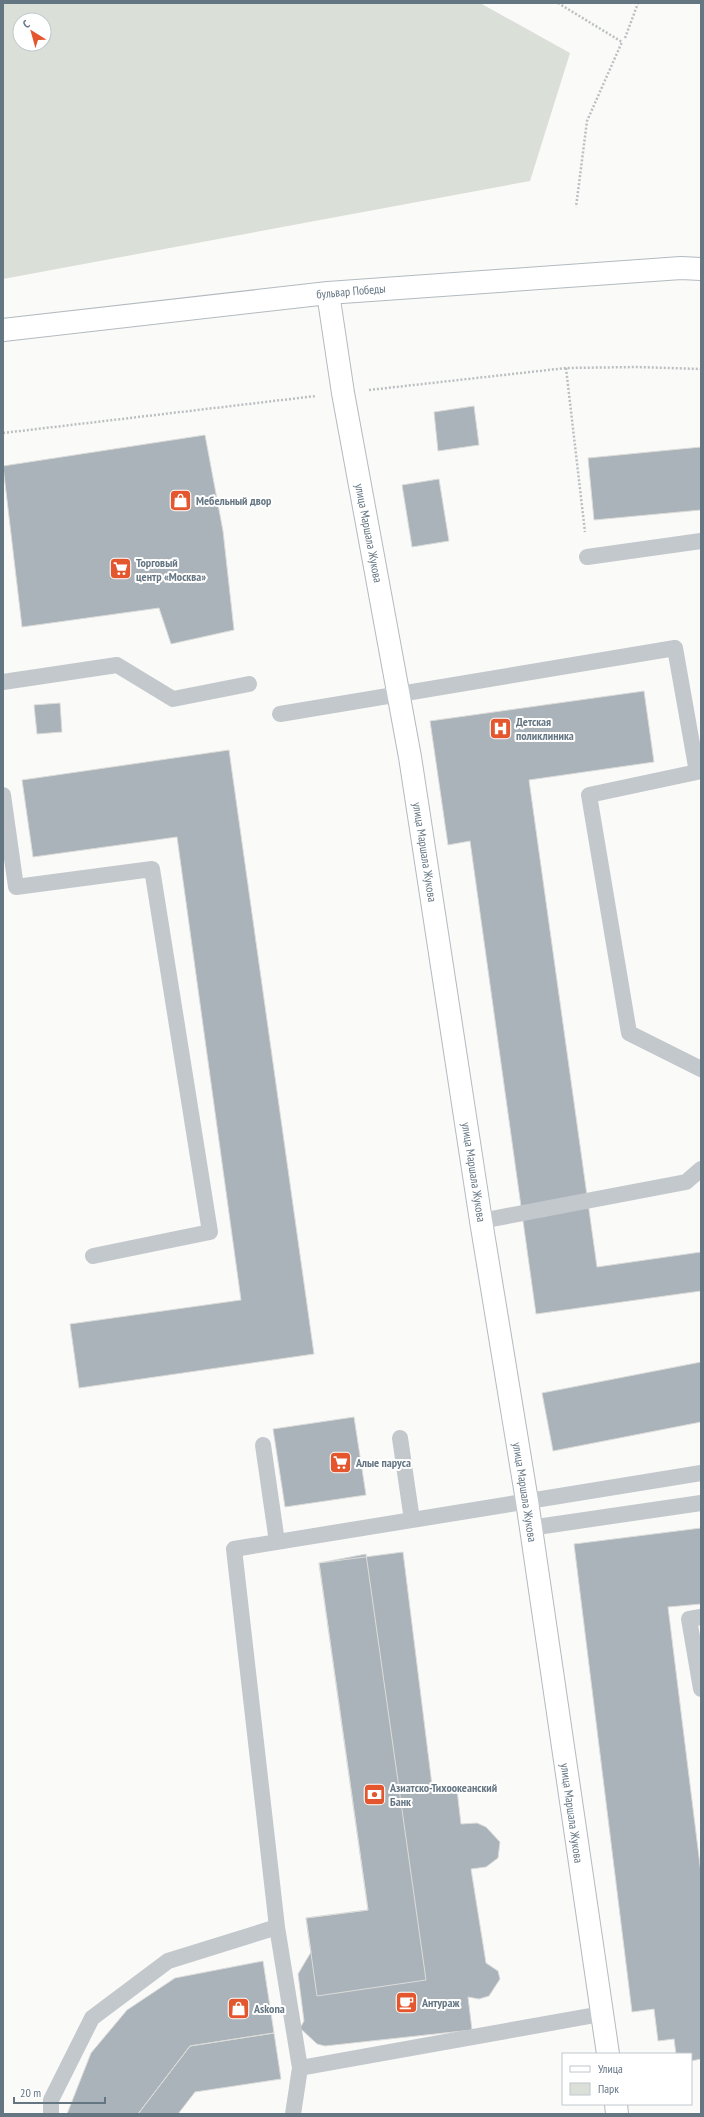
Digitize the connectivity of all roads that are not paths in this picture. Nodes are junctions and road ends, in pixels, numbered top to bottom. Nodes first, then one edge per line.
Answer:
1 (701, 269) edge
2 (328, 293) junction
3 (3, 330) edge
4 (701, 541) edge
5 (588, 557) road end
6 (3, 682) edge
7 (250, 684) dead end
8 (398, 693) junction
9 (280, 714) dead end
10 (3, 795) edge
11 (701, 1069) edge
12 (701, 1169) edge
13 (481, 1221) junction
14 (93, 1256) dead end
15 (400, 1438) dead end
16 (263, 1445) dead end
17 (701, 1473) edge
18 (527, 1501) junction
19 (701, 1503) edge
20 (412, 1520) junction
21 (530, 1528) junction
22 (277, 1542) junction
23 (701, 1617) edge
24 (701, 1689) edge
25 (277, 1928) junction
26 (601, 2014) junction
27 (608, 2053) edge
28 (300, 2068) junction
29 (51, 2114) edge
30 (293, 2114) edge

1 - 2 street, бульвар Победы
2 - 3 street, бульвар Победы
2 - 8 street, улица Маршала Жукова
4 - 5 lane
6 - 7 lane
8 - 9 lane
8 - 11 lane
8 - 13 street, улица Маршала Жукова
10 - 14 lane
12 - 13 lane
13 - 18 street, улица Маршала Жукова
15 - 20 lane
16 - 22 lane
17 - 18 lane
18 - 20 lane
18 - 21 street, улица Маршала Жукова
19 - 21 lane
20 - 22 lane
21 - 26 street, улица Маршала Жукова
22 - 25 lane
23 - 24 lane
25 - 28 lane
25 - 29 lane
26 - 27 street, улица Маршала Жукова
26 - 28 lane
28 - 30 lane

